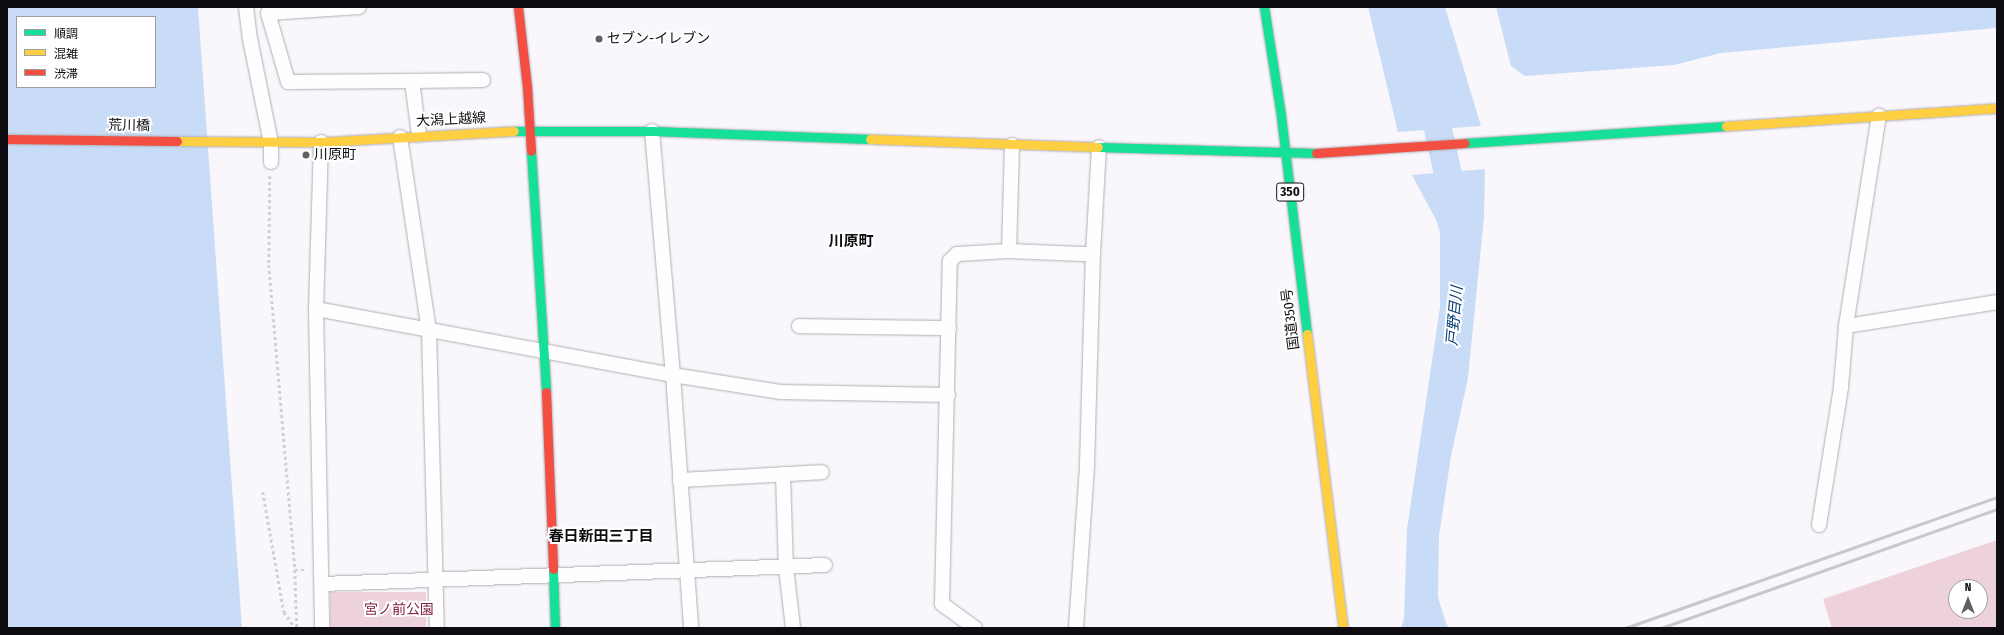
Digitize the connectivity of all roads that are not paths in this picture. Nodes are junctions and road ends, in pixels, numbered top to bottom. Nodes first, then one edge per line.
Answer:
1 (246, 7) edge
2 (359, 7) edge
3 (518, 7) edge
4 (1264, 7) edge
5 (483, 80) dead end
6 (412, 81) junction
7 (1997, 108) edge
8 (1879, 116) junction
9 (531, 130) junction
10 (652, 131) junction
11 (419, 135) junction
12 (400, 137) junction
13 (7, 139) edge
14 (250, 141) joint
15 (321, 142) junction
16 (271, 143) junction
17 (1012, 145) junction
18 (1099, 147) junction
19 (1285, 152) junction
20 (271, 162) road end
21 (1009, 251) junction
22 (1093, 254) junction
23 (1997, 302) edge
24 (316, 309) junction
25 (799, 326) dead end
26 (1846, 326) junction
27 (949, 328) junction
28 (429, 330) junction
29 (545, 352) junction
30 (673, 375) junction
31 (948, 395) junction
32 (822, 472) dead end
33 (783, 474) junction
34 (680, 480) junction
35 (1819, 525) dead end
36 (825, 565) dead end
37 (786, 568) junction
38 (687, 570) junction
39 (554, 574) junction
40 (436, 581) junction
41 (322, 584) junction
42 (322, 628) edge
43 (436, 628) edge
44 (555, 628) edge
45 (691, 628) edge
46 (793, 628) edge
47 (974, 628) edge
48 (1076, 628) edge
49 (1342, 628) edge

1 - 16 street
2 - 6 street
3 - 9 main road
4 - 19 main road, 国道350号 / 350
5 - 6 street
6 - 11 street
7 - 8 main road, 大潟上越線
8 - 19 main road, 大潟上越線
8 - 26 street
9 - 10 main road, 大潟上越線
9 - 11 main road, 大潟上越線
9 - 29 main road
10 - 17 main road, 大潟上越線
10 - 30 street
11 - 12 main road, 大潟上越線
12 - 15 main road, 大潟上越線
12 - 28 street
13 - 14 main road, 荒川橋
14 - 16 main road, 大潟上越線
15 - 16 main road, 大潟上越線
15 - 24 street
16 - 20 street
17 - 18 main road, 大潟上越線
17 - 21 street
18 - 19 main road, 大潟上越線
18 - 22 street
19 - 49 main road, 国道350号 / 350
21 - 22 street
21 - 27 street
22 - 48 street
23 - 26 street
24 - 28 street
24 - 41 street
25 - 27 street
26 - 35 street
27 - 31 street
28 - 29 street
28 - 40 street
29 - 30 street
29 - 39 main road
30 - 31 street
30 - 34 street
31 - 47 street
32 - 33 street
33 - 34 street
33 - 37 street
34 - 38 street
36 - 37 street
37 - 38 street
37 - 46 street
38 - 39 street
38 - 45 street
39 - 40 street
39 - 44 main road
40 - 41 street
40 - 43 street
41 - 42 street

